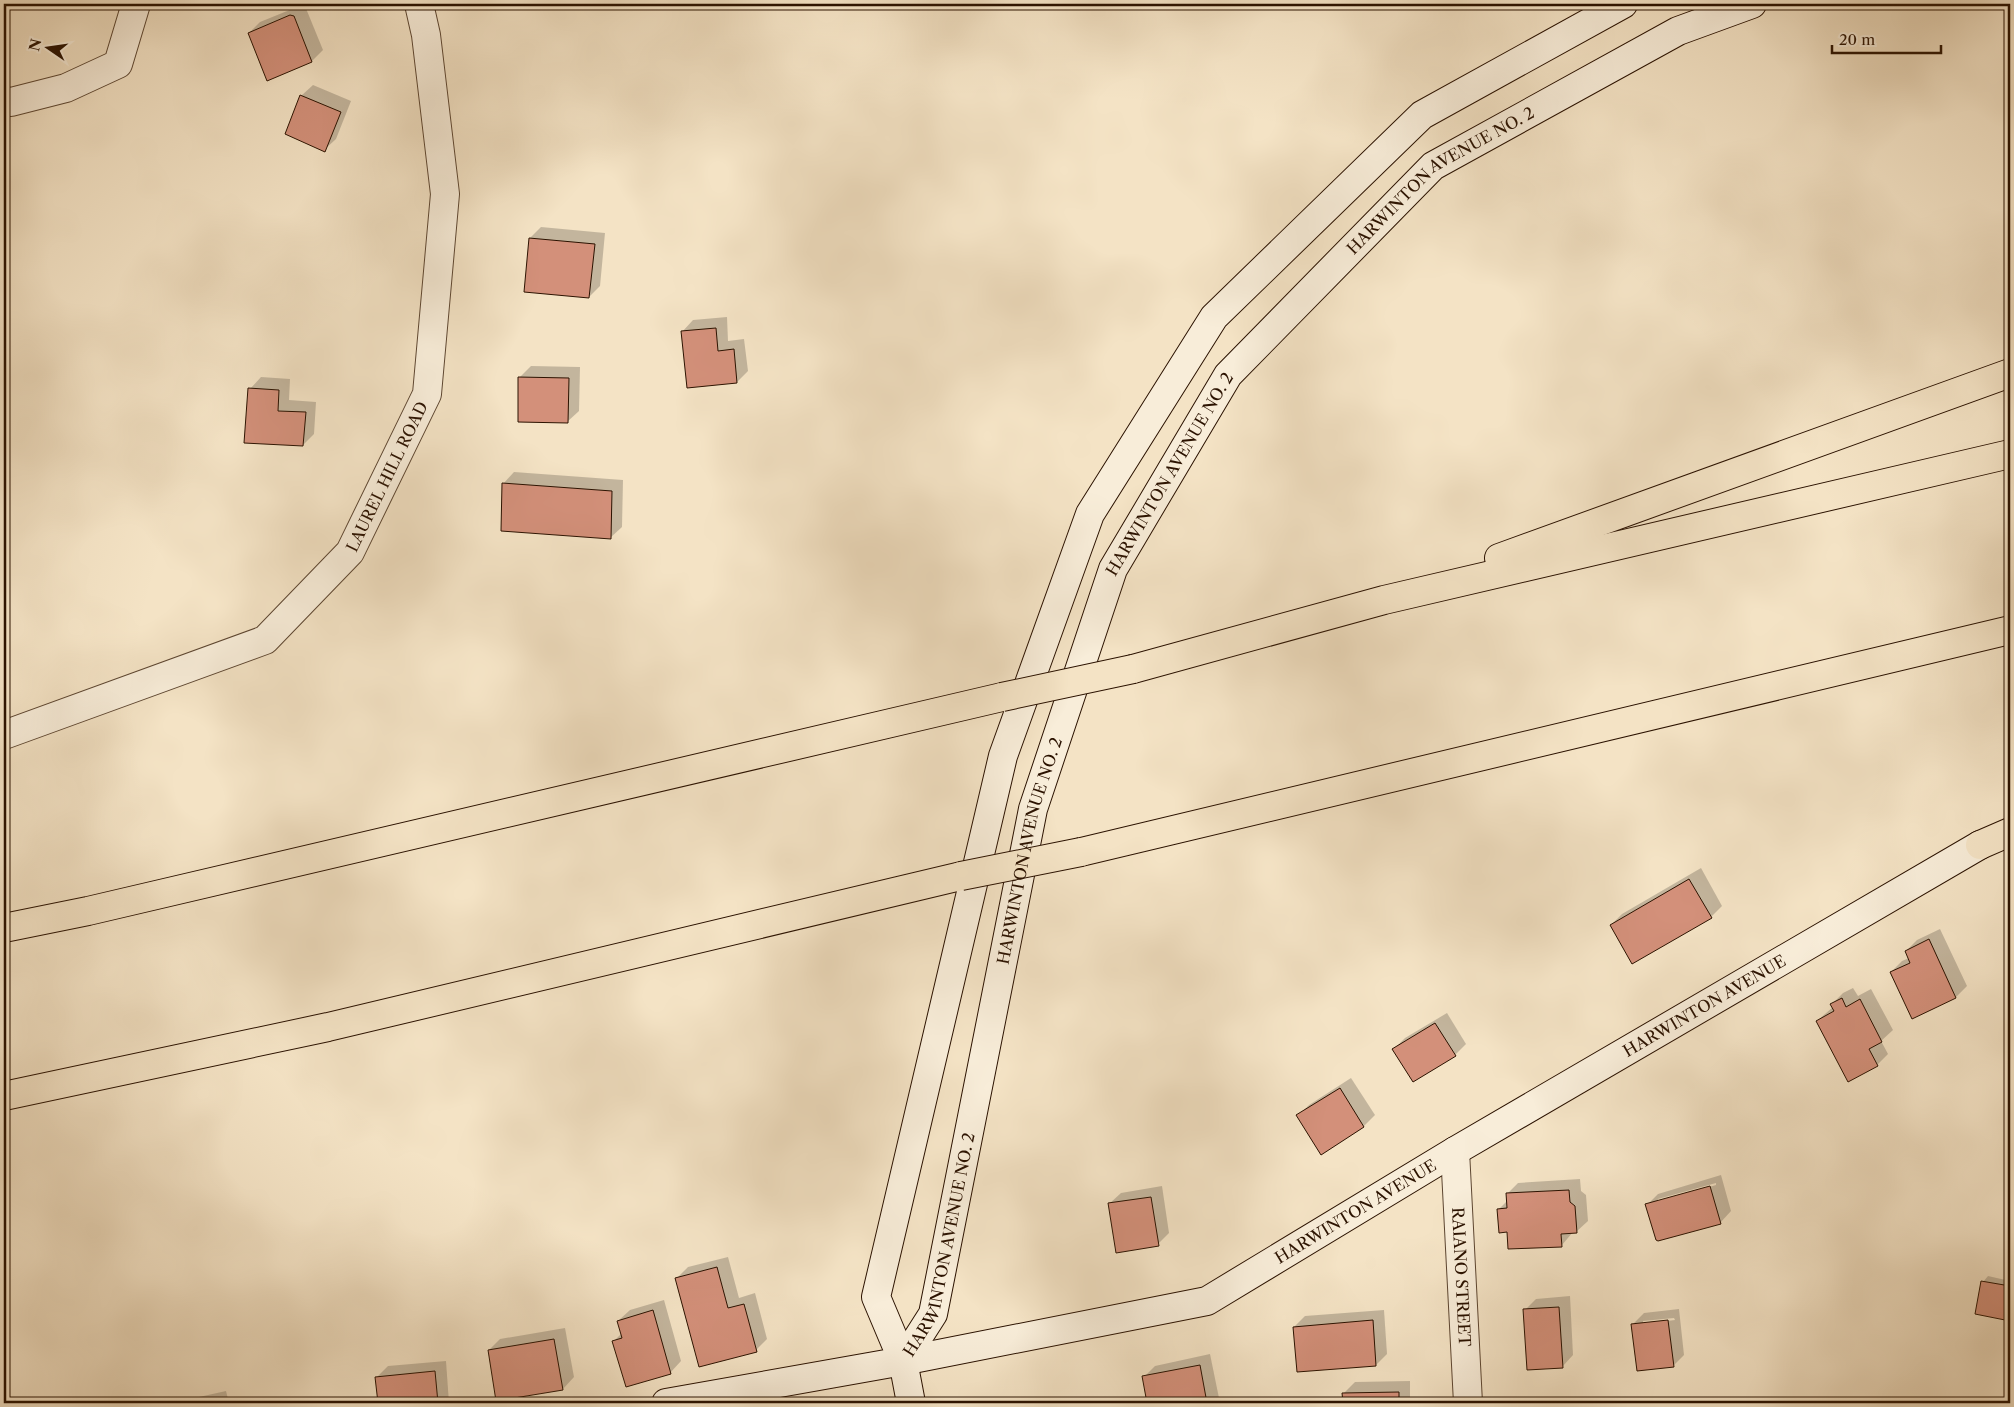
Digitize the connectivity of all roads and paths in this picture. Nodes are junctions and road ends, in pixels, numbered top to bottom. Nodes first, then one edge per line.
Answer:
1 (136, 4) edge
2 (419, 4) edge
3 (1623, 4) edge
4 (1752, 4) edge
5 (4, 101) edge
6 (2010, 373) edge
7 (2010, 454) edge
8 (1384, 600) junction
9 (2010, 630) edge
10 (4, 735) edge
11 (2010, 832) edge
12 (1980, 845) joint
13 (4, 928) edge
14 (4, 1096) edge
15 (1456, 1151) junction
16 (903, 1361) junction
17 (666, 1403) edge
18 (911, 1403) edge
19 (1468, 1403) edge

1 - 5 main road
2 - 10 main road, LAUREL HILL ROAD
3 - 16 main road, HARWINTON AVENUE NO. 2
4 - 16 main road, HARWINTON AVENUE NO. 2
6 - 8 highway
7 - 8 highway
8 - 13 highway, bridge
9 - 14 highway, bridge
11 - 12 highway
12 - 15 main road, HARWINTON AVENUE
15 - 16 main road, HARWINTON AVENUE
15 - 19 main road, RAIANO STREET
16 - 17 main road, HARWINTON AVENUE
16 - 18 main road

